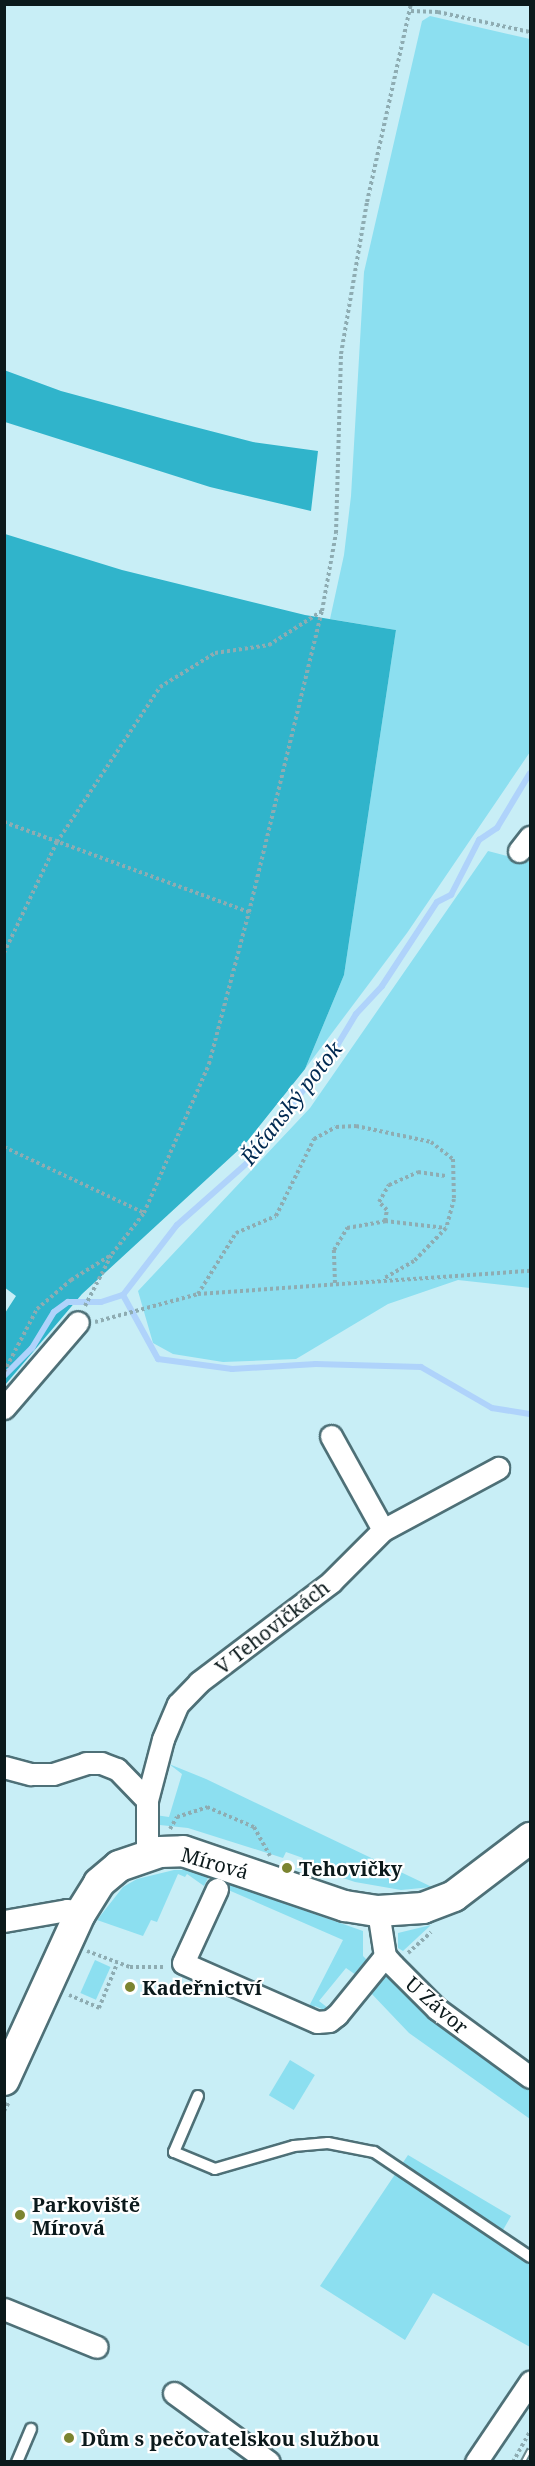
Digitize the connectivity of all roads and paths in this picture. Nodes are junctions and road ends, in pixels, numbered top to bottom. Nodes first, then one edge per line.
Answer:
1 (411, 4) edge
2 (411, 11) junction
3 (531, 32) edge
4 (322, 611) junction
5 (4, 822) edge
6 (57, 842) junction
7 (249, 912) junction
8 (4, 953) edge
9 (4, 1147) edge
10 (446, 1176) dead end
11 (144, 1213) junction
12 (385, 1221) junction
13 (446, 1228) junction
14 (112, 1254) junction
15 (531, 1270) edge
16 (384, 1278) junction
17 (335, 1283) junction
18 (198, 1294) junction
19 (80, 1317) junction
20 (4, 1372) edge
21 (4, 1408) edge
22 (331, 1436) dead end
23 (498, 1468) dead end
24 (383, 1530) junction
25 (4, 1767) edge
26 (147, 1800) junction
27 (169, 1830) dead end
28 (531, 1838) edge
29 (147, 1856) junction
30 (270, 1858) dead end
31 (217, 1889) dead end
32 (378, 1911) junction
33 (81, 1914) junction
34 (4, 1921) edge
35 (86, 1944) dead end
36 (385, 1956) junction
37 (82, 1962) dead end
38 (117, 1964) dead end
39 (72, 1983) dead end
40 (67, 1994) junction
41 (62, 2005) dead end
42 (531, 2077) edge
43 (7, 2090) edge
44 (198, 2096) dead end
45 (4, 2110) edge
46 (531, 2257) edge
47 (4, 2309) edge
48 (97, 2347) dead end
49 (531, 2382) edge
50 (174, 2393) dead end
51 (31, 2429) dead end
52 (531, 2431) edge
53 (17, 2462) edge
54 (269, 2462) edge
55 (476, 2462) edge
56 (513, 2462) edge

1 - 2 path
2 - 3 path
2 - 4 path
4 - 6 path
4 - 7 path
5 - 6 path
6 - 7 path
6 - 8 path
7 - 11 path
9 - 11 path
10 - 12 path
11 - 14 path
12 - 13 path
12 - 17 path
13 - 16 path
13 - 18 path
14 - 19 path
14 - 20 path
15 - 16 path
16 - 17 path
17 - 18 path
18 - 19 path
19 - 21 street
22 - 24 street
23 - 24 street, V Tehovičkách
24 - 26 street, V Tehovičkách
25 - 26 street
26 - 29 street, V Tehovičkách
27 - 30 path
28 - 32 street, Mírová
29 - 32 street, Mírová
29 - 33 street, Mírová
31 - 36 street
32 - 36 street
33 - 34 street
33 - 43 street, Mírová
35 - 37 path
36 - 42 street, U Závor
38 - 40 path
39 - 40 path
40 - 41 path
43 - 45 path
44 - 46 lane
47 - 48 street
49 - 55 street
50 - 54 street
51 - 53 lane
52 - 56 path

